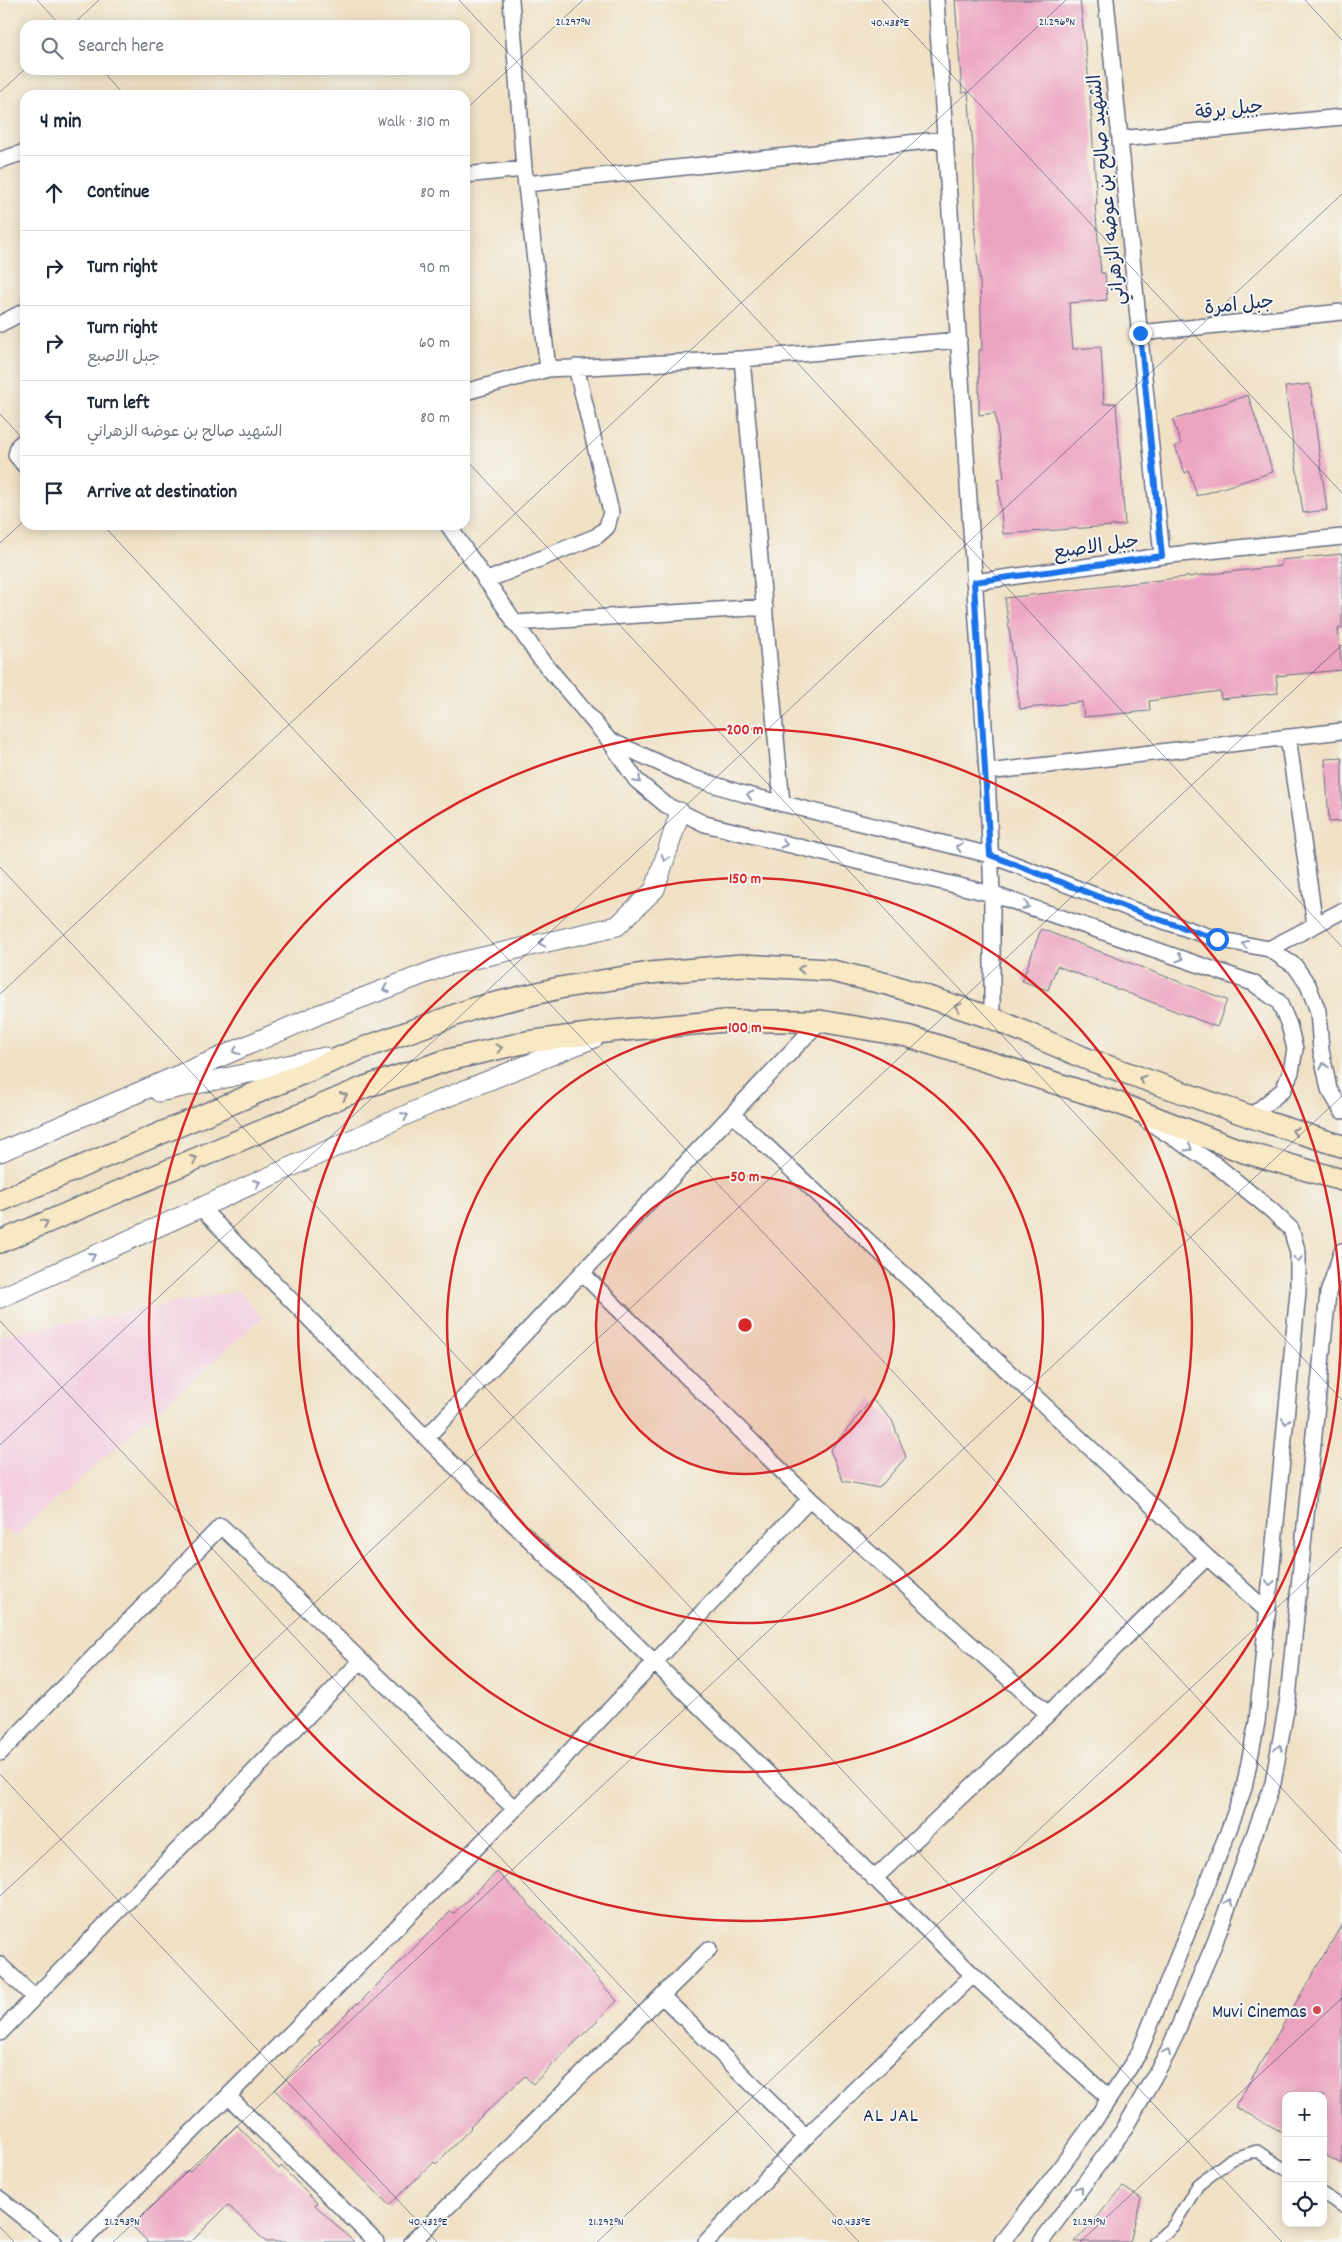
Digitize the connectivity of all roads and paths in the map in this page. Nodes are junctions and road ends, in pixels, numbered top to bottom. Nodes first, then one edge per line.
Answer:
1 (510, 0) edge
2 (936, 0) edge
3 (1106, 0) edge
4 (1342, 117) edge
5 (946, 139) junction
6 (1120, 139) junction
7 (20, 154) edge
8 (0, 160) edge
9 (470, 175) edge
10 (524, 176) junction
11 (1342, 312) edge
12 (20, 314) edge
13 (0, 324) edge
14 (1140, 333) junction
15 (959, 340) junction
16 (742, 359) junction
17 (576, 367) junction
18 (548, 369) junction
19 (470, 391) edge
20 (20, 444) edge
21 (20, 460) edge
22 (451, 530) edge
23 (1342, 537) edge
24 (1162, 556) junction
25 (485, 581) junction
26 (974, 582) junction
27 (765, 607) junction
28 (514, 623) junction
29 (1342, 731) edge
30 (1288, 737) junction
31 (609, 740) junction
32 (987, 772) junction
33 (782, 804) junction
34 (680, 812) junction
35 (990, 855) junction
36 (992, 894) junction
37 (1342, 911) edge
38 (1315, 925) junction
39 (1269, 949) junction
40 (992, 1018) junction
41 (820, 1021) junction
42 (612, 1031) junction
43 (358, 1050) junction
44 (119, 1101) junction
45 (1118, 1103) junction
46 (1342, 1111) edge
47 (732, 1114) junction
48 (1250, 1117) junction
49 (1342, 1146) edge
50 (0, 1152) edge
51 (1342, 1180) edge
52 (0, 1201) edge
53 (201, 1208) junction
54 (0, 1242) edge
55 (1342, 1251) edge
56 (582, 1273) junction
57 (0, 1298) edge
58 (426, 1438) junction
59 (810, 1499) junction
60 (1207, 1557) junction
61 (1267, 1611) junction
62 (361, 1661) junction
63 (655, 1663) junction
64 (1048, 1714) junction
65 (0, 1754) edge
66 (515, 1809) junction
67 (874, 1878) junction
68 (709, 1949) dead end
69 (0, 1965) edge
70 (973, 1975) junction
71 (662, 1996) junction
72 (34, 1997) junction
73 (0, 2033) edge
74 (228, 2096) junction
75 (1110, 2098) junction
76 (806, 2137) junction
77 (1282, 2167) edge
78 (1327, 2197) edge
79 (0, 2199) edge
80 (1342, 2206) edge
81 (54, 2242) edge
82 (82, 2242) edge
83 (376, 2242) edge
84 (412, 2242) edge
85 (706, 2242) edge
86 (1002, 2242) edge
87 (1040, 2242) edge
88 (1155, 2242) edge

1 - 10 street
2 - 5 street
3 - 6 street, الشهيد صالح بن عوضه الزهراني
4 - 6 street, جبل برقة
5 - 10 street
5 - 15 street
6 - 14 street, الشهيد صالح بن عوضه الزهراني
7 - 8 street
9 - 10 street
10 - 18 street
11 - 14 street, جبل امرة
12 - 13 street
14 - 24 street, الشهيد صالح بن عوضه الزهراني
15 - 16 street
15 - 26 street
16 - 17 street
16 - 27 street
17 - 18 street
17 - 25 street
18 - 19 street
20 - 21 street
22 - 25 street
23 - 24 street, جبل الاصبع
24 - 26 street, جبل الاصبع
25 - 28 street
26 - 32 street
27 - 28 street
27 - 33 street
28 - 31 street
29 - 30 street
30 - 32 street
30 - 38 street
33 -> 31 street
31 -> 34 street
32 - 35 street
35 -> 33 street
34 -> 36 street
34 -> 44 street
35 - 36 street
39 -> 35 street
36 - 40 street
36 -> 48 street
37 - 38 street
38 - 39 street
46 -> 39 street
40 -> 43 main road
48 -> 40 main road
41 - 42 main road
41 - 45 main road
41 - 47 street
53 -> 42 street
54 -> 42 main road
43 - 44 street
43 - 52 main road
44 - 50 street
45 - 51 main road
45 -> 61 street
47 - 56 street
47 - 60 street
49 -> 48 main road
57 -> 53 street
53 - 58 street
87 -> 55 street
56 - 58 street
56 - 59 street
58 - 63 street
59 - 63 street
59 - 64 street
60 - 61 street
60 - 64 street
61 - 75 street
62 - 65 street
62 - 66 street
62 - 72 street
63 - 66 street
63 - 67 street
64 - 67 street
66 - 74 street
67 - 70 street
68 - 71 street
69 - 72 street
70 - 75 street
70 - 76 street
71 - 76 street
71 - 84 street
72 - 73 street
74 - 82 street
74 - 83 street
75 - 86 street
76 - 85 street
77 - 88 street
78 - 80 street
79 - 81 street

